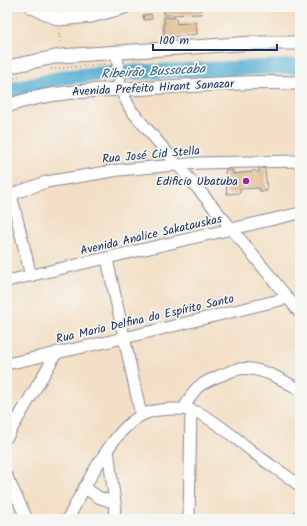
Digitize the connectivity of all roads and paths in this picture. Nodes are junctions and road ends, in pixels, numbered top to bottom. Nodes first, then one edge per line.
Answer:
1 (32, 7) edge
2 (125, 7) edge
3 (96, 11) edge
4 (59, 19) junction
5 (300, 43) edge
6 (60, 56) junction
7 (115, 60) junction
8 (7, 67) edge
9 (48, 70) dead end
10 (26, 74) dead end
11 (7, 81) edge
12 (300, 83) edge
13 (120, 86) junction
14 (7, 106) edge
15 (300, 161) edge
16 (178, 165) junction
17 (9, 195) edge
18 (300, 213) edge
19 (232, 229) junction
20 (107, 259) junction
21 (30, 276) junction
22 (7, 281) edge
23 (288, 298) junction
24 (300, 313) edge
25 (124, 338) junction
26 (57, 352) junction
27 (7, 364) edge
28 (300, 390) edge
29 (188, 410) junction
30 (141, 415) junction
31 (7, 437) edge
32 (108, 450) junction
33 (7, 477) edge
34 (300, 486) edge
35 (84, 487) junction
36 (115, 503) junction
37 (300, 515) edge
38 (27, 519) edge
39 (68, 519) edge
40 (114, 519) edge
41 (189, 519) edge
42 (296, 519) edge

1 - 4 main road
2 - 3 main road
3 - 4 main road
4 - 6 path
5 - 7 main road
6 - 7 main road
6 - 8 main road
7 - 9 path
7 - 13 street
10 - 11 path
12 - 13 main road, Avenida Prefeito Hirant Sanazar
13 - 14 main road, Avenida Prefeito Hirant Sanazar
13 - 16 street
15 - 16 street, Rua José Cid Stella
16 - 17 street, Rua José Cid Stella
16 - 19 street
17 - 21 street
18 - 19 street, Avenida Analice Sakatauskas
19 - 20 street, Avenida Analice Sakatauskas
19 - 23 street
20 - 21 street, Avenida Analice Sakatauskas
20 - 25 street
21 - 22 street, Avenida Analice Sakatauskas
23 - 24 street
23 - 25 street, Rua Maria Delfina do Espírito Santo
25 - 26 street, Rua Maria Delfina do Espírito Santo
25 - 30 street
26 - 27 street, Rua Maria Delfina do Espírito Santo
26 - 31 street
28 - 29 street
29 - 30 street
29 - 34 street
29 - 41 street
30 - 32 street
32 - 35 street
32 - 36 street
33 - 38 street
35 - 36 street
35 - 39 street
36 - 40 street
37 - 42 street

